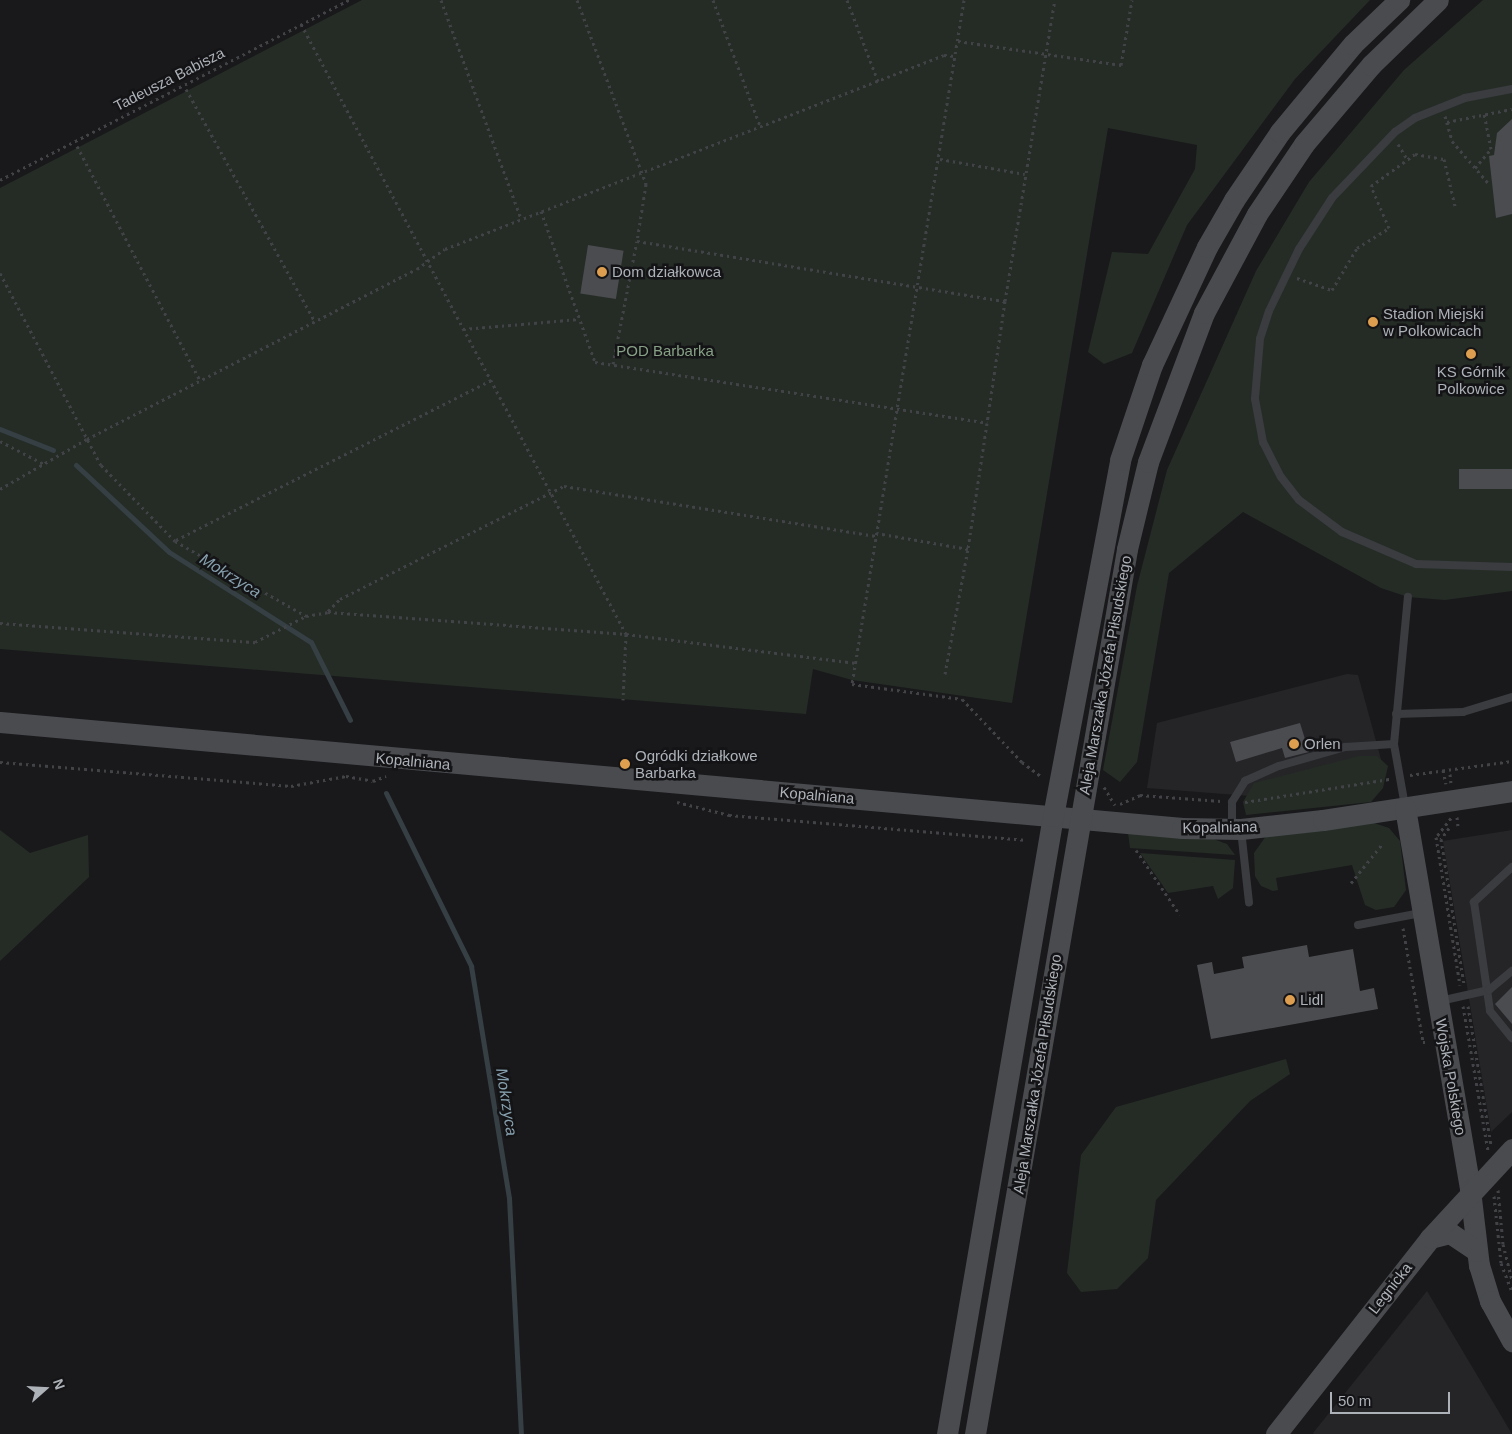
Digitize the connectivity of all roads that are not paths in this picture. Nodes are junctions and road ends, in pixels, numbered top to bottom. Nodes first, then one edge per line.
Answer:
1 (1400, 0) edge
2 (1438, 0) edge
3 (1512, 89) edge
4 (1512, 566) edge
5 (1408, 597) dead end
6 (1512, 697) edge
7 (1396, 714) junction
8 (0, 722) edge
9 (1394, 744) junction
10 (1512, 791) edge
11 (1405, 808) junction
12 (1053, 816) junction
13 (1080, 819) junction
14 (1237, 829) junction
15 (1512, 867) edge
16 (1249, 903) dead end
17 (1423, 913) junction
18 (1358, 925) dead end
19 (1512, 971) edge
20 (1489, 990) junction
21 (1438, 1001) junction
22 (1512, 1038) edge
23 (1512, 1149) edge
24 (1470, 1190) junction
25 (1430, 1238) junction
26 (1477, 1251) junction
27 (1509, 1329) edge
28 (947, 1434) edge
29 (975, 1434) edge
30 (1276, 1434) edge

1 - 12 main road, Aleja Marszałka Józefa Piłsudskiego
2 - 13 main road, Aleja Marszałka Józefa Piłsudskiego
3 - 4 lane
5 - 7 lane
6 - 7 lane
7 - 9 lane
8 - 12 main road, Kopalniana
9 - 11 lane
9 - 14 lane
10 - 11 main road, Kopalniana
11 - 14 main road, Kopalniana
11 - 17 main road, Wojska Polskiego
12 - 13 main road, Kopalniana
12 - 28 main road, Aleja Marszałka Józefa Piłsudskiego
13 - 14 main road, Kopalniana
13 - 29 main road, Aleja Marszałka Józefa Piłsudskiego
14 - 16 lane
15 - 20 lane
17 - 18 lane
17 - 21 main road, Wojska Polskiego
19 - 20 lane
20 - 21 lane
20 - 22 lane
21 - 24 main road, Wojska Polskiego
23 - 24 main road, Legnicka
24 - 25 main road, Legnicka
24 - 26 main road, Wojska Polskiego
25 - 26 main road
25 - 30 main road, Legnicka
26 - 27 main road, Wojska Polskiego

